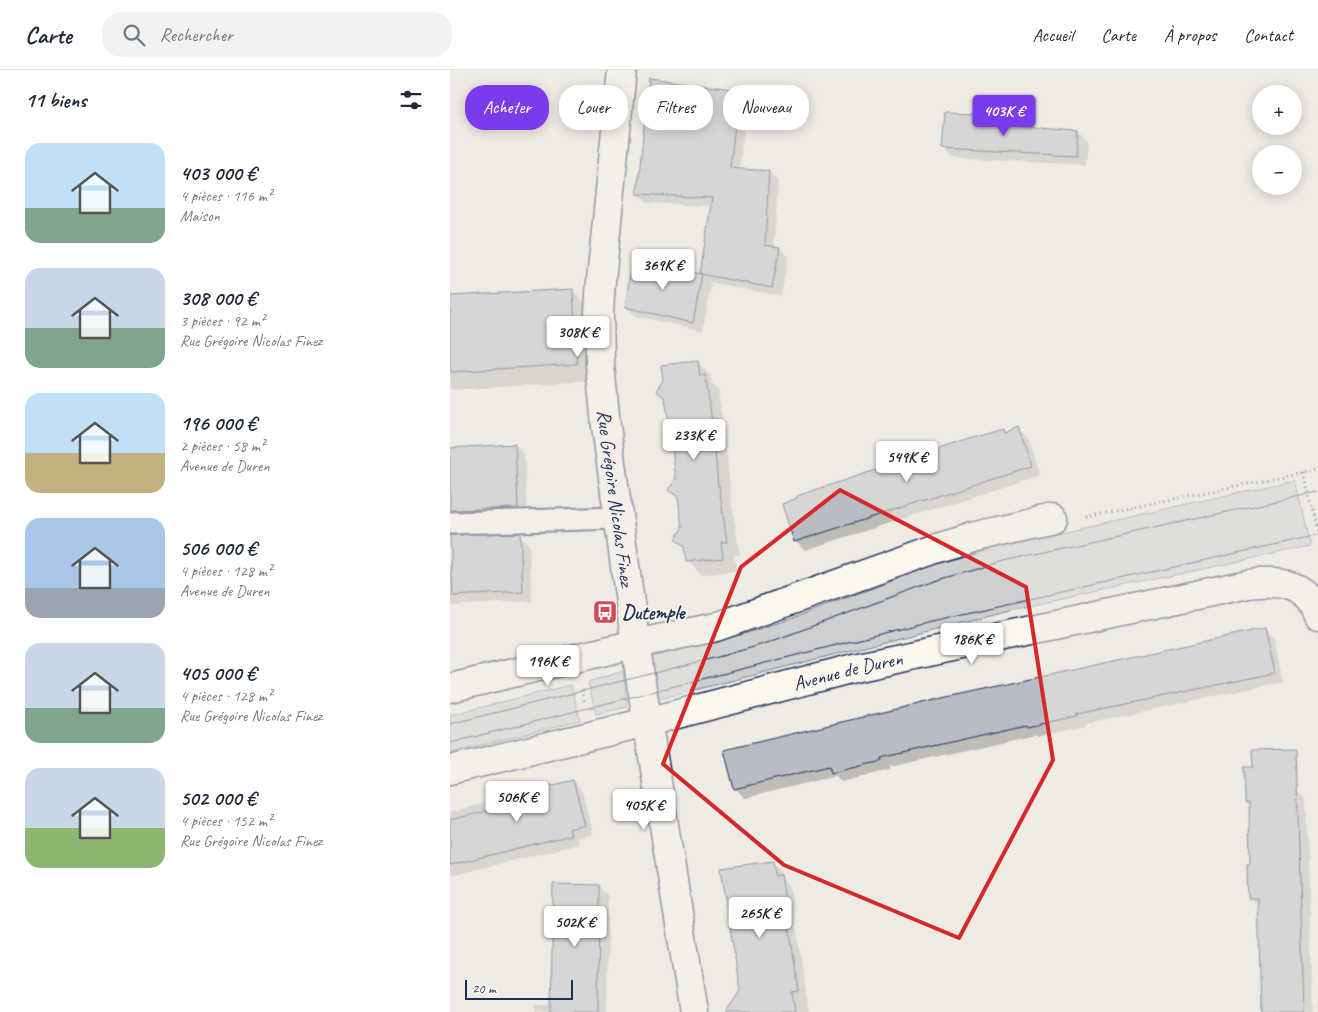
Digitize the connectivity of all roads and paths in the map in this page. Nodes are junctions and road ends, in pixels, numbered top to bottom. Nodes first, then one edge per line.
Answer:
1 (622, 70) edge
2 (1318, 469) edge
3 (1304, 472) junction
4 (618, 518) junction
5 (1053, 518) joint
6 (450, 523) edge
7 (1318, 538) edge
8 (1312, 604) edge
9 (635, 644) junction
10 (450, 688) edge
11 (647, 722) junction
12 (450, 770) edge
13 (694, 1012) edge

1 - 4 street, Rue Grégoire Nicolas Finez
2 - 3 path
3 - 5 path
3 - 7 path
4 - 6 lane
4 - 9 street, Rue Grégoire Nicolas Finez
5 - 9 street
8 - 11 street, Avenue de Duren
9 - 10 street
9 - 11 street, Rue Grégoire Nicolas Finez
11 - 12 street, Avenue de Duren
11 - 13 street, Rue Grégoire Nicolas Finez

